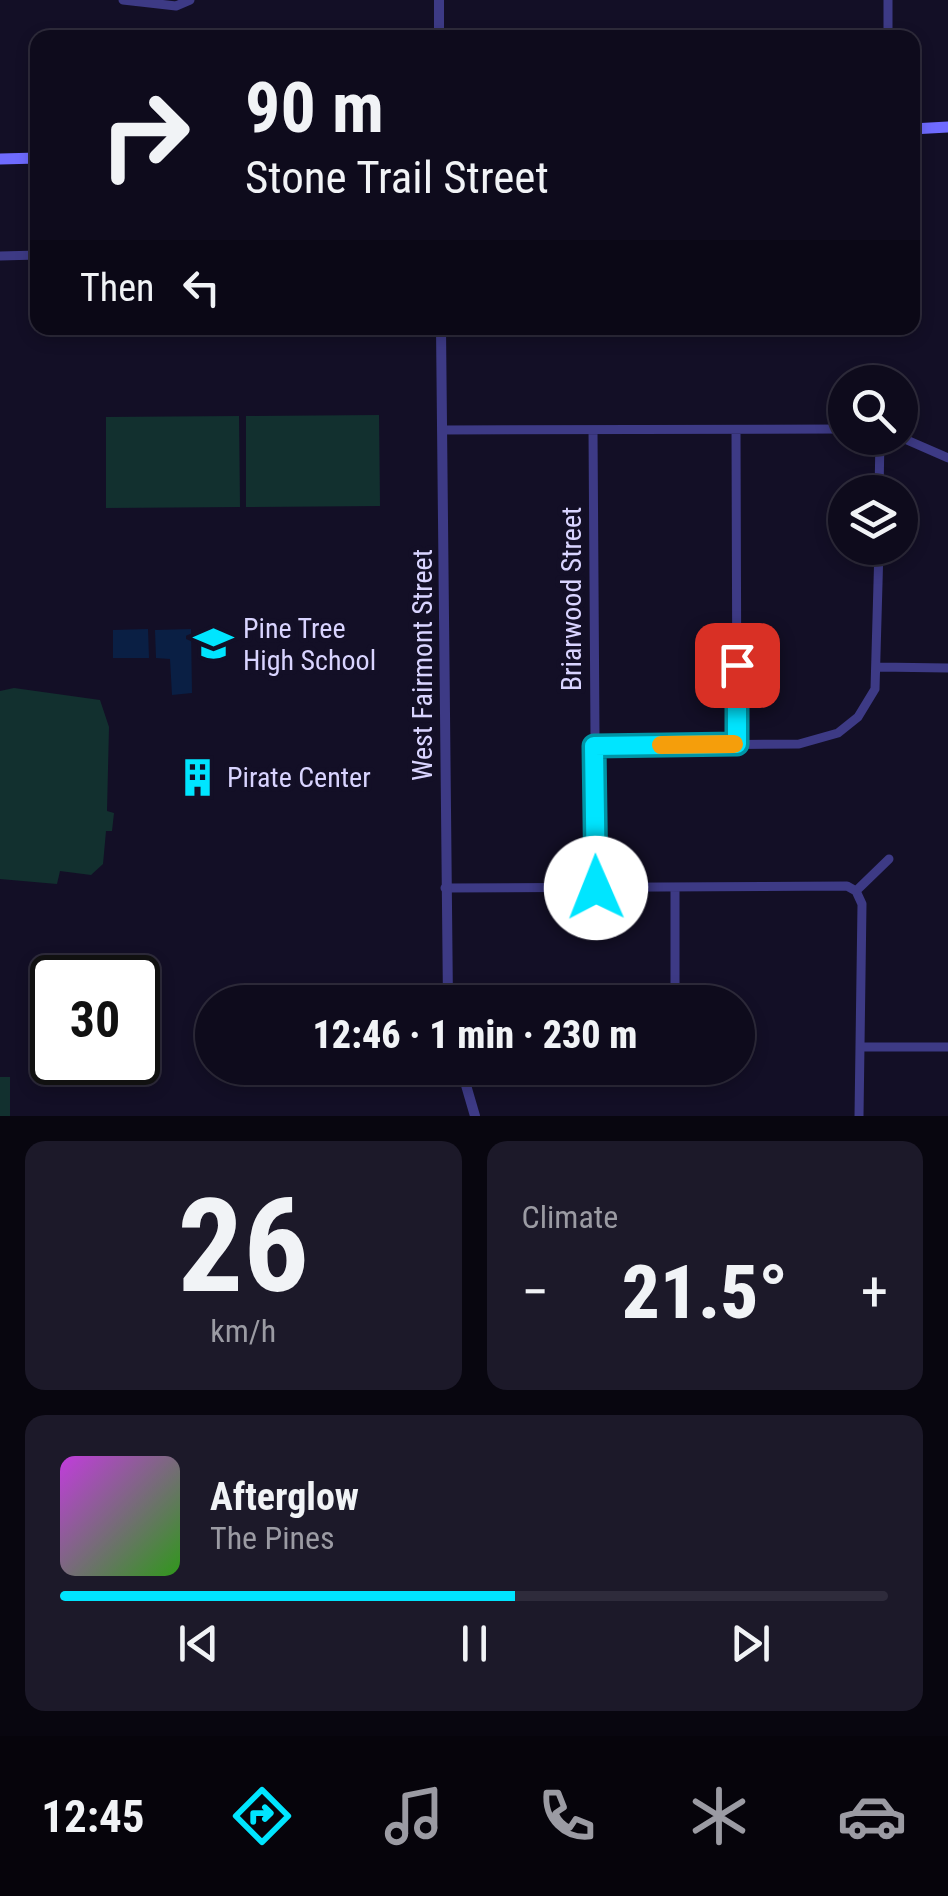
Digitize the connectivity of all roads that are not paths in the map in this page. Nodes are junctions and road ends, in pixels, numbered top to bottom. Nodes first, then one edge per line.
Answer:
1 (123, 0) edge
2 (190, 0) edge
3 (439, 0) edge
4 (888, 0) edge
5 (440, 30) edge
6 (888, 30) edge
7 (948, 127) edge
8 (920, 128) edge
9 (30, 158) edge
10 (0, 159) edge
11 (30, 255) edge
12 (0, 256) edge
13 (442, 335) edge
14 (828, 429) edge
15 (442, 430) junction
16 (594, 430) junction
17 (736, 430) junction
18 (918, 445) edge
19 (948, 458) edge
20 (879, 565) edge
21 (878, 668) junction
22 (948, 668) edge
23 (737, 744) junction
24 (594, 746) junction
25 (889, 859) dead end
26 (675, 887) junction
27 (446, 888) junction
28 (596, 888) junction
29 (856, 891) junction
30 (448, 985) edge
31 (675, 985) edge
32 (948, 1047) edge
33 (860, 1048) junction
34 (466, 1085) edge
35 (476, 1116) edge
36 (860, 1116) edge

1 - 2 street
3 - 5 street
4 - 6 street
7 - 8 main road
9 - 10 main road
11 - 12 street
13 - 15 street, West Fairmont Street
14 - 17 street
15 - 16 street
15 - 27 street, West Fairmont Street
16 - 17 street
16 - 24 street, Briarwood Street
17 - 23 street
18 - 19 street
20 - 21 street
21 - 22 street
21 - 23 street
23 - 24 street
24 - 28 street, Briarwood Street
25 - 29 street
26 - 28 street
26 - 29 street
26 - 31 street
27 - 28 street
27 - 30 street, West Fairmont Street
29 - 33 street
32 - 33 street
33 - 36 street
34 - 35 street

